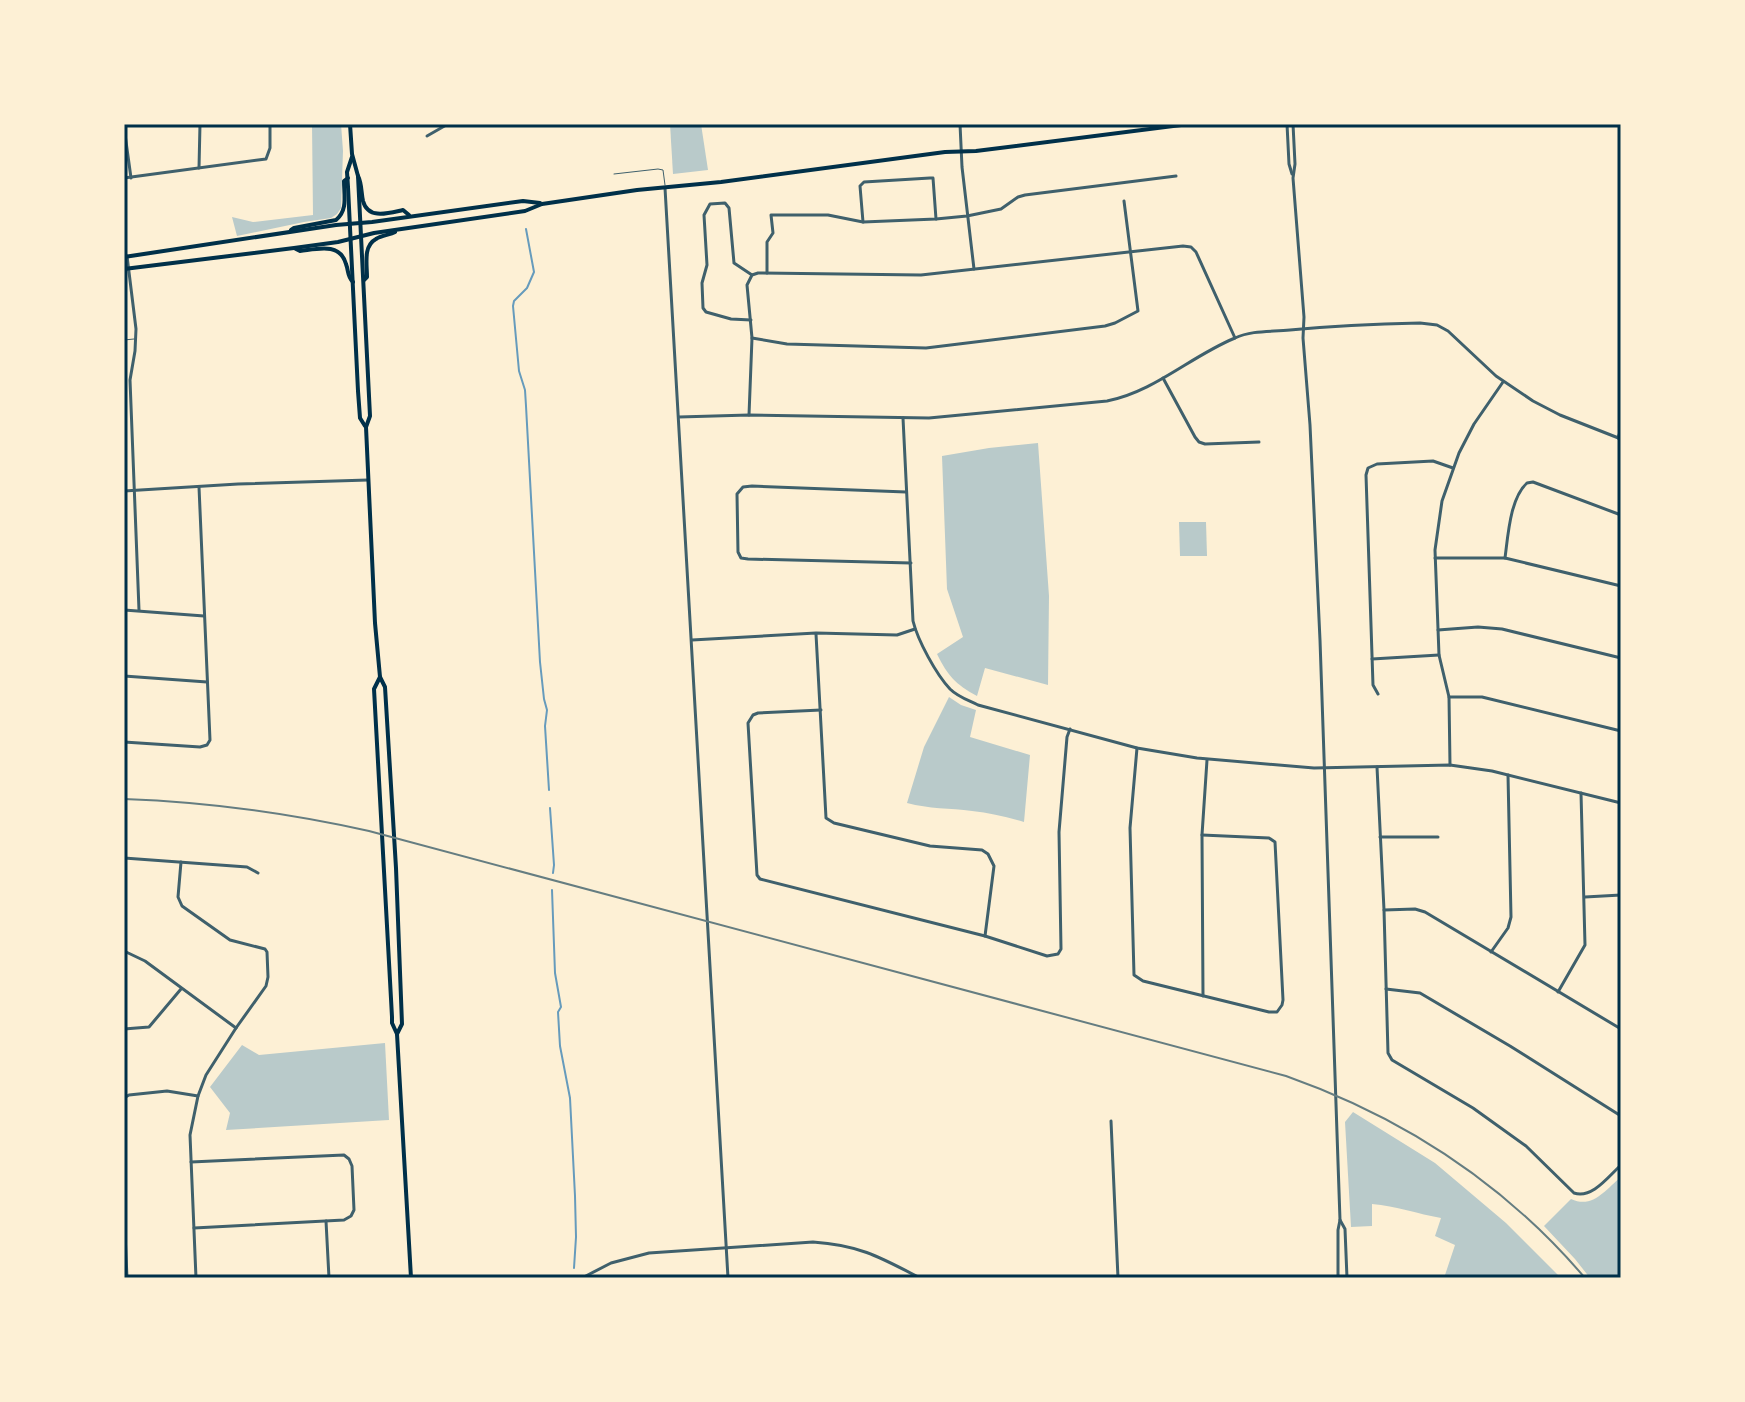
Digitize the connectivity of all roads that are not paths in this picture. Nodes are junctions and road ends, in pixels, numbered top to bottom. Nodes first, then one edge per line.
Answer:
1 (200, 124) edge
2 (270, 124) edge
3 (350, 124) edge
4 (448, 124) edge
5 (960, 124) edge
6 (1189, 124) edge
7 (1287, 124) edge
8 (1293, 124) edge
9 (124, 127) edge
10 (427, 136) dead end
11 (961, 151) junction
12 (352, 154) junction
13 (199, 169) junction
14 (614, 174) dead end
15 (358, 176) junction
16 (1176, 176) dead end
17 (124, 178) edge
18 (131, 178) junction
19 (348, 178) junction
20 (1293, 178) junction
21 (665, 188) junction
22 (1124, 201) dead end
23 (542, 204) junction
24 (411, 216) junction
25 (967, 216) junction
26 (936, 219) junction
27 (863, 222) junction
28 (361, 223) junction
29 (350, 224) junction
30 (397, 230) junction
31 (289, 232) junction
32 (361, 236) junction
33 (350, 239) junction
34 (294, 248) junction
35 (1131, 250) junction
36 (126, 257) edge
37 (126, 268) edge
38 (974, 269) junction
39 (767, 273) junction
40 (752, 275) junction
41 (364, 280) junction
42 (353, 282) junction
43 (751, 320) junction
44 (1304, 328) junction
45 (752, 338) junction
46 (1235, 338) junction
47 (137, 339) junction
48 (124, 340) edge
49 (131, 367) junction
50 (124, 368) edge
51 (1163, 378) junction
52 (1503, 382) junction
53 (749, 415) junction
54 (679, 417) junction
55 (903, 418) junction
56 (366, 427) junction
57 (1621, 429) edge
58 (1619, 438) edge
59 (1259, 442) dead end
60 (1453, 468) junction
61 (368, 480) junction
62 (199, 487) junction
63 (124, 491) edge
64 (134, 491) junction
65 (906, 492) junction
66 (1621, 515) edge
67 (1435, 558) junction
68 (1505, 558) junction
69 (911, 563) junction
70 (1621, 586) edge
71 (124, 610) edge
72 (139, 610) junction
73 (204, 616) junction
74 (915, 629) junction
75 (1438, 630) junction
76 (816, 633) junction
77 (692, 640) junction
78 (1439, 655) junction
79 (1621, 658) edge
80 (1372, 659) junction
81 (124, 676) edge
82 (380, 677) junction
83 (207, 682) junction
84 (1378, 694) dead end
85 (1449, 697) junction
86 (821, 710) junction
87 (1070, 729) junction
88 (1621, 731) edge
89 (124, 742) edge
90 (1137, 748) junction
91 (1207, 759) junction
92 (1450, 765) junction
93 (1377, 766) junction
94 (1324, 767) junction
95 (1508, 775) junction
96 (1581, 793) junction
97 (1621, 803) edge
98 (1202, 835) junction
99 (1380, 837) junction
100 (1438, 837) dead end
101 (124, 858) edge
102 (181, 862) junction
103 (258, 873) dead end
104 (1621, 895) edge
105 (1584, 897) junction
106 (1384, 910) junction
107 (985, 936) junction
108 (124, 951) edge
109 (1491, 952) junction
110 (181, 989) junction
111 (1386, 989) junction
112 (1558, 992) junction
113 (1203, 996) junction
114 (236, 1028) junction
115 (124, 1029) edge
116 (1621, 1029) edge
117 (397, 1034) junction
118 (198, 1096) junction
119 (124, 1098) edge
120 (1621, 1116) edge
121 (1111, 1121) dead end
122 (190, 1163) junction
123 (1621, 1165) edge
124 (124, 1210) edge
125 (1340, 1220) junction
126 (326, 1221) junction
127 (194, 1228) junction
128 (726, 1248) junction
129 (127, 1278) edge
130 (196, 1278) edge
131 (329, 1278) edge
132 (411, 1278) edge
133 (582, 1278) edge
134 (728, 1278) edge
135 (920, 1278) edge
136 (1118, 1278) edge
137 (1196, 1278) edge
138 (1206, 1278) edge
139 (1338, 1278) edge
140 (1347, 1278) edge

1 - 13 street
2 - 13 street
3 - 12 main road
4 - 10 street
5 - 11 street
6 - 11 main road
7 - 20 street
8 - 20 street
9 - 18 street
11 - 21 main road
11 - 25 street
12 - 15 main road
12 - 19 main road
13 - 18 street
14 - 21 lane
15 - 24 main road
15 - 28 main road
16 - 25 street
17 - 18 street
19 - 29 main road
19 - 31 main road
20 - 44 street
21 - 23 main road
21 - 54 street
22 - 35 street
23 - 24 main road
23 - 30 main road
24 - 28 main road
25 - 26 street
25 - 38 street
26 - 27 street
26 - 27 street
27 - 39 street
28 - 29 main road
28 - 32 main road
29 - 31 main road
29 - 33 main road
30 - 32 main road
30 - 41 main road
31 - 36 main road
32 - 33 main road
32 - 41 main road
33 - 34 main road
33 - 42 main road
34 - 37 main road
34 - 42 main road
35 - 38 street
35 - 45 street
35 - 46 street
36 - 37 street
37 - 47 street
38 - 39 street
39 - 40 street
40 - 43 street
40 - 43 street
41 - 56 main road
42 - 56 main road
43 - 45 street
44 - 46 street
44 - 52 street
44 - 94 street
45 - 53 street
46 - 51 street
47 - 48 lane
47 - 49 street
49 - 50 street
49 - 64 street
51 - 55 street
51 - 59 street
52 - 58 street
52 - 60 street
53 - 54 street
53 - 55 street
54 - 77 street
55 - 65 street
56 - 61 main road
57 - 58 street
60 - 67 street
60 - 80 street
61 - 62 street
61 - 82 main road
62 - 64 street
62 - 73 street
63 - 64 street
64 - 72 street
65 - 69 street
65 - 69 street
66 - 68 street
67 - 68 street
67 - 75 street
68 - 70 street
69 - 74 street
71 - 72 street
72 - 73 street
73 - 83 street
74 - 76 street
74 - 87 street
75 - 78 street
75 - 79 street
76 - 77 street
76 - 86 street
77 - 128 street
78 - 80 street
78 - 85 street
80 - 84 street
81 - 83 street
82 - 117 main road
82 - 117 main road
83 - 89 street
85 - 88 street
85 - 92 street
86 - 107 street
86 - 107 street
87 - 90 street
87 - 107 street
90 - 91 street
90 - 113 street
91 - 94 street
91 - 98 street
92 - 93 street
92 - 95 street
93 - 94 street
93 - 99 street
94 - 125 street
95 - 96 street
95 - 109 street
96 - 97 street
96 - 105 street
98 - 113 street
98 - 113 street
99 - 100 street
99 - 106 street
101 - 102 street
102 - 103 street
102 - 114 street
104 - 105 street
105 - 112 street
106 - 109 street
106 - 111 street
108 - 110 street
109 - 112 street
110 - 114 street
110 - 115 street
111 - 120 street
111 - 123 street
112 - 116 street
114 - 118 street
117 - 132 main road
118 - 119 street
118 - 122 street
121 - 136 street
122 - 126 street
122 - 127 street
124 - 129 street
125 - 139 street
125 - 140 street
126 - 127 street
126 - 131 street
127 - 130 street
128 - 133 street
128 - 134 street
128 - 135 street
137 - 138 street

